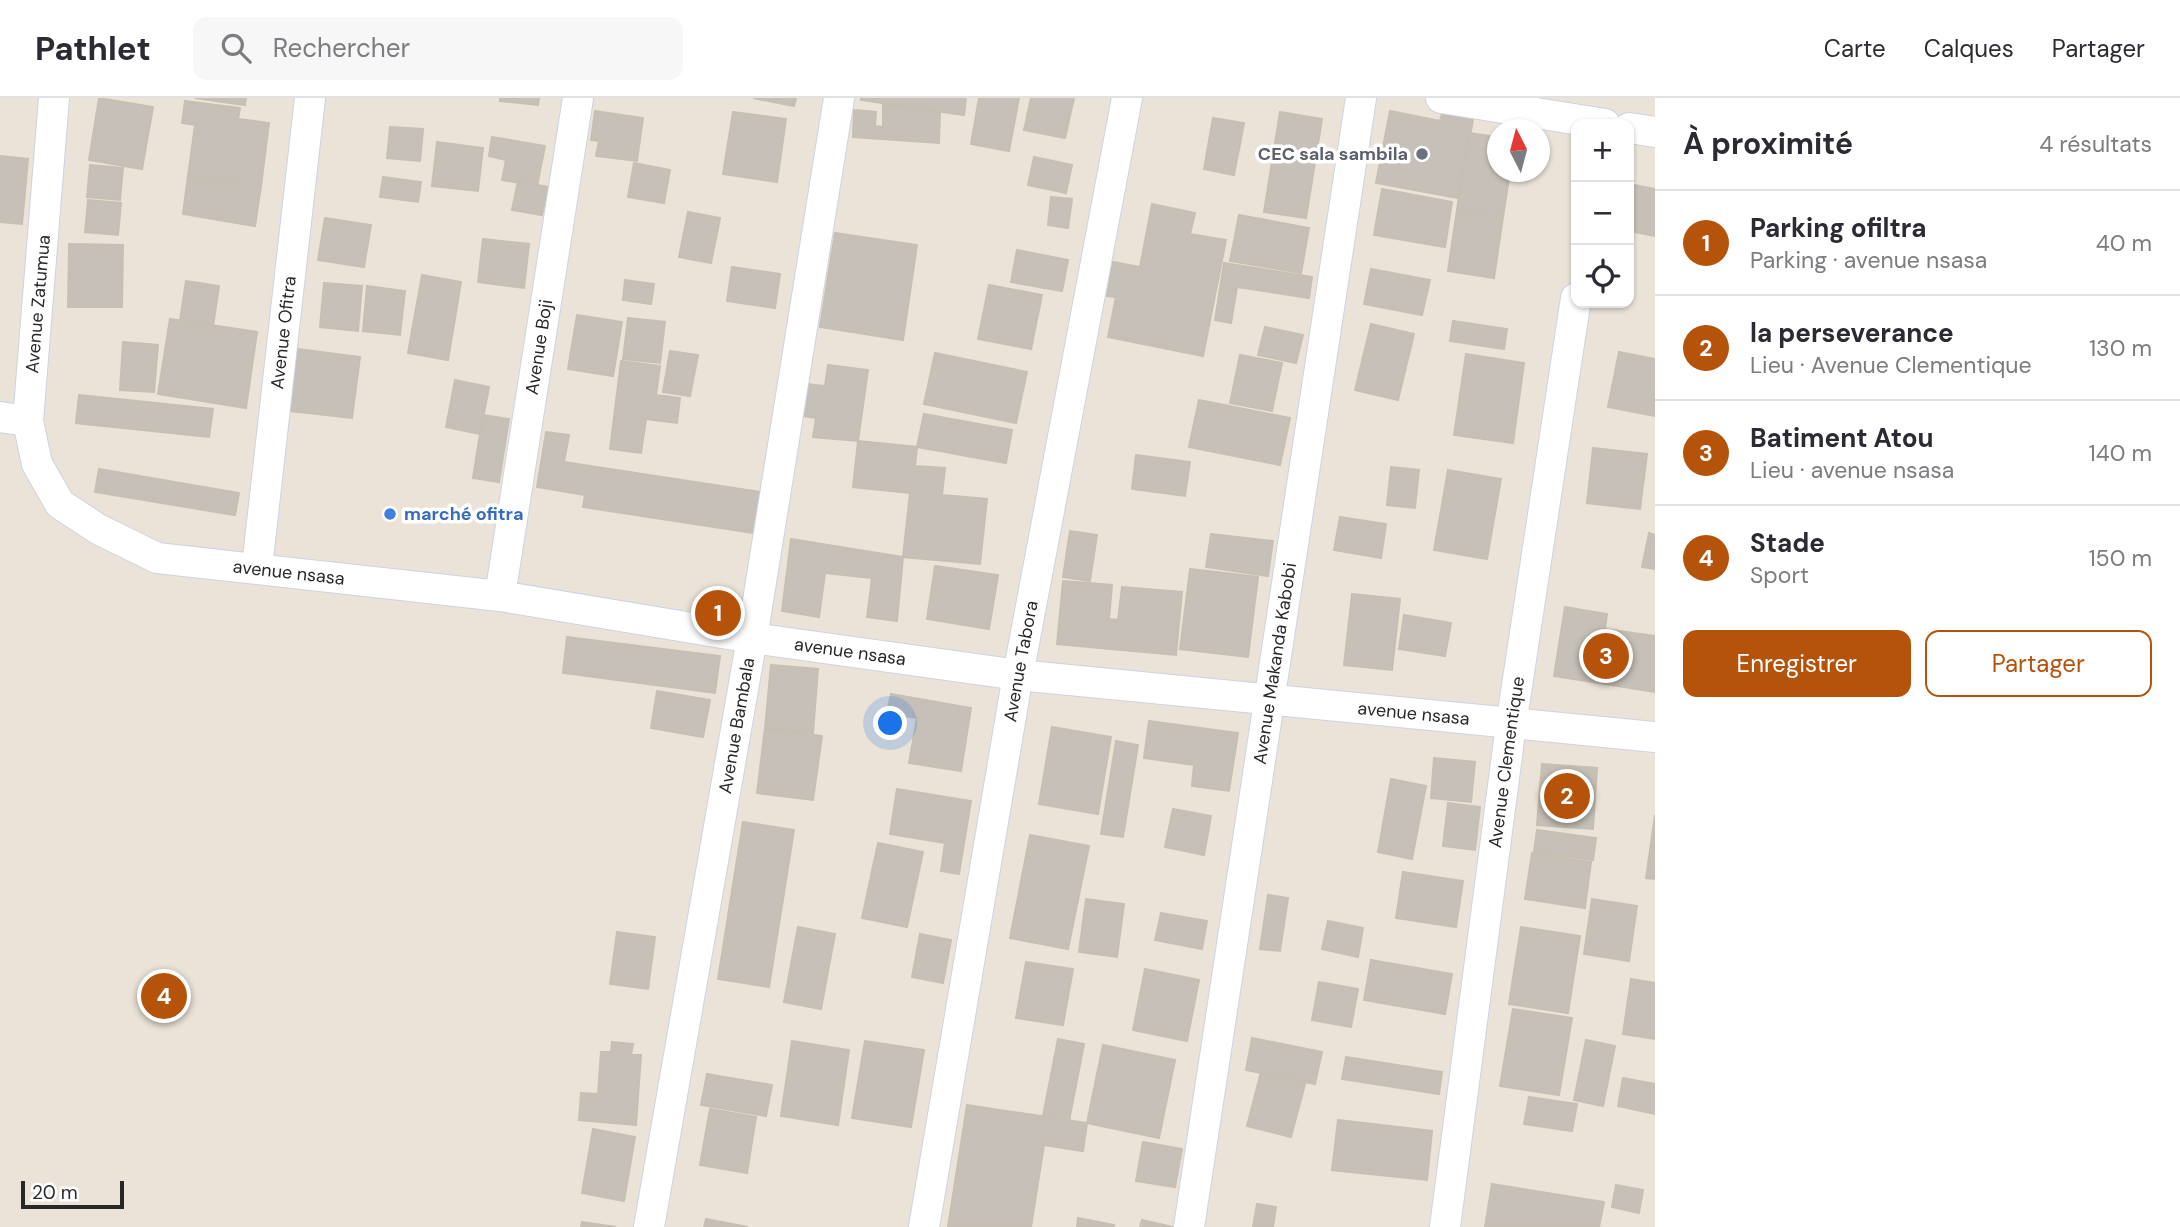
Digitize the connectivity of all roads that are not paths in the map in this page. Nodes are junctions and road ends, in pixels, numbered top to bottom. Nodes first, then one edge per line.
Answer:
1 (54, 98) edge
2 (310, 98) edge
3 (578, 98) edge
4 (839, 98) edge
5 (1127, 98) edge
6 (1361, 98) edge
7 (1441, 98) edge
8 (1606, 98) edge
9 (1572, 119) edge
10 (1604, 119) edge
11 (1634, 129) edge
12 (1655, 132) edge
13 (1574, 308) edge
14 (14, 419) edge
15 (60, 504) joint
16 (257, 567) junction
17 (500, 596) junction
18 (752, 638) junction
19 (1018, 675) junction
20 (1269, 699) junction
21 (1511, 725) junction
22 (1655, 737) edge
23 (649, 1227) edge
24 (924, 1227) edge
25 (1189, 1227) edge
26 (1445, 1227) edge

1 - 14 street, Avenue Zatumua
2 - 16 street, Avenue Ofitra
3 - 17 street, Avenue Boji
4 - 18 street, Avenue Bambala
5 - 19 street, Avenue Tabora
6 - 20 street, Avenue Makanda Kabobi
7 - 9 street
8 - 10 street
11 - 12 street
13 - 21 street, Avenue Clementique
14 - 15 street, Avenue Zatumua
15 - 16 street, avenue nsasa
16 - 17 street, avenue nsasa
17 - 18 street, avenue nsasa
18 - 19 street, avenue nsasa
18 - 23 street, Avenue Bambala
19 - 20 street, avenue nsasa
19 - 24 street, Avenue Tabora
20 - 21 street, avenue nsasa
20 - 25 street, Avenue Makanda Kabobi
21 - 22 street, avenue nsasa
21 - 26 street, Avenue Clementique

